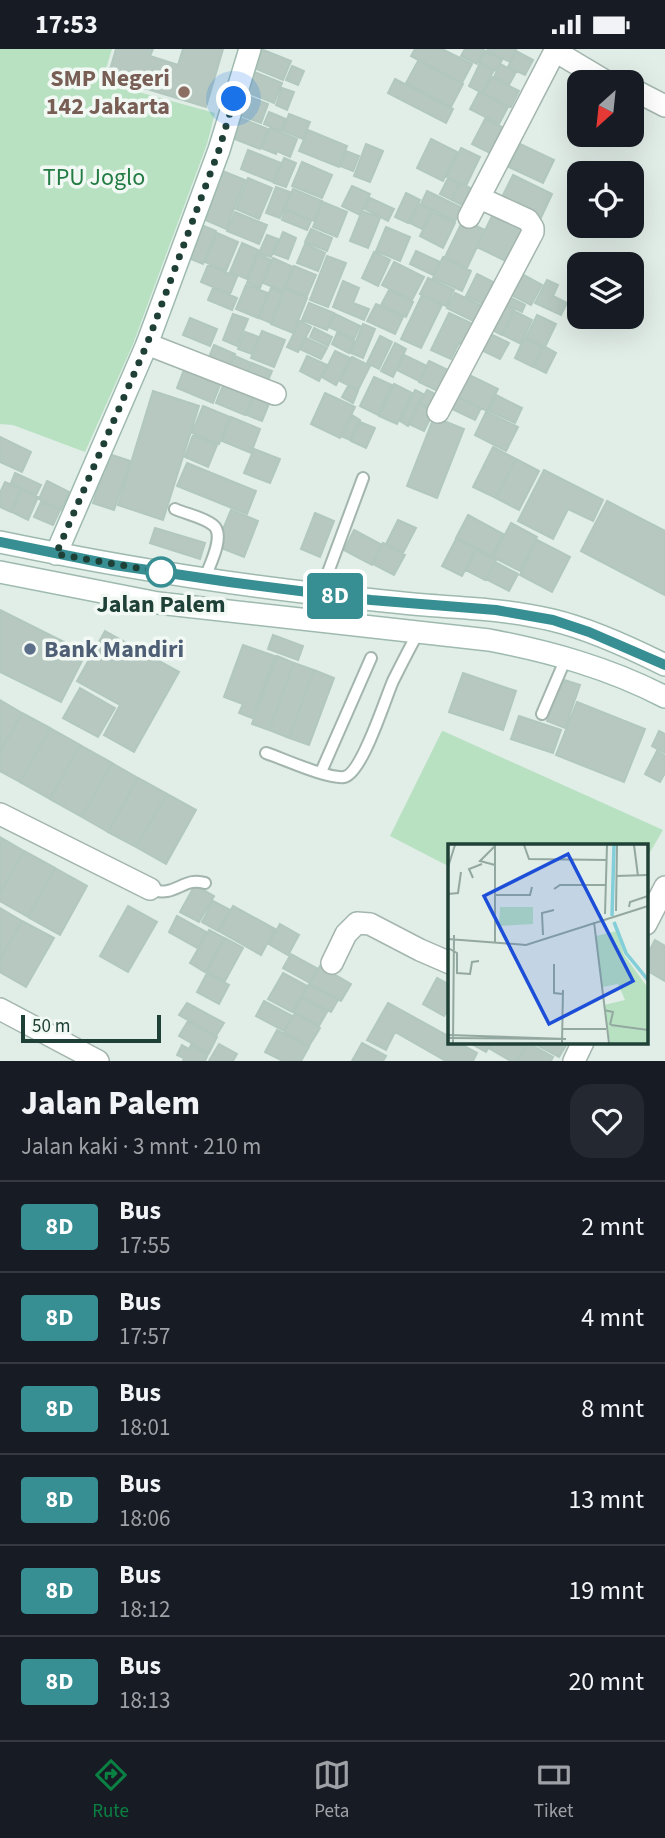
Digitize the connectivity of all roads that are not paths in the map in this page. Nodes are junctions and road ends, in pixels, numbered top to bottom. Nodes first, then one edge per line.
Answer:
1 (250, 49) edge
2 (555, 50) edge
3 (588, 70) edge
4 (644, 95) edge
5 (665, 106) edge
6 (480, 198) junction
7 (469, 217) dead end
8 (147, 344) junction
9 (275, 394) dead end
10 (438, 412) dead end
11 (363, 478) dead end
12 (175, 509) dead end
13 (0, 542) edge
14 (56, 554) junction
15 (0, 572) edge
16 (205, 578) junction
17 (320, 594) junction
18 (418, 633) junction
19 (371, 658) dead end
20 (566, 658) junction
21 (665, 665) edge
22 (665, 697) edge
23 (542, 714) dead end
24 (266, 753) dead end
25 (321, 772) junction
26 (0, 814) edge
27 (205, 883) dead end
28 (665, 887) edge
29 (149, 889) joint
30 (648, 920) edge
31 (331, 963) dead end
32 (448, 963) edge
33 (0, 1009) edge
34 (583, 1043) edge
35 (98, 1061) edge
36 (574, 1061) edge

1 - 8 street
2 - 3 street
2 - 6 street
4 - 5 street
6 - 7 street
6 - 10 street
8 - 9 street
8 - 14 street
11 - 17 lane
12 - 16 lane
13 - 14 street
14 - 16 street
15 - 18 street
16 - 17 street
17 - 21 street
18 - 20 street
18 - 25 lane
19 - 25 lane
20 - 22 street
20 - 23 lane
24 - 25 lane
26 - 29 street
27 - 29 lane
28 - 30 street
31 - 32 street
33 - 35 street
34 - 36 street

